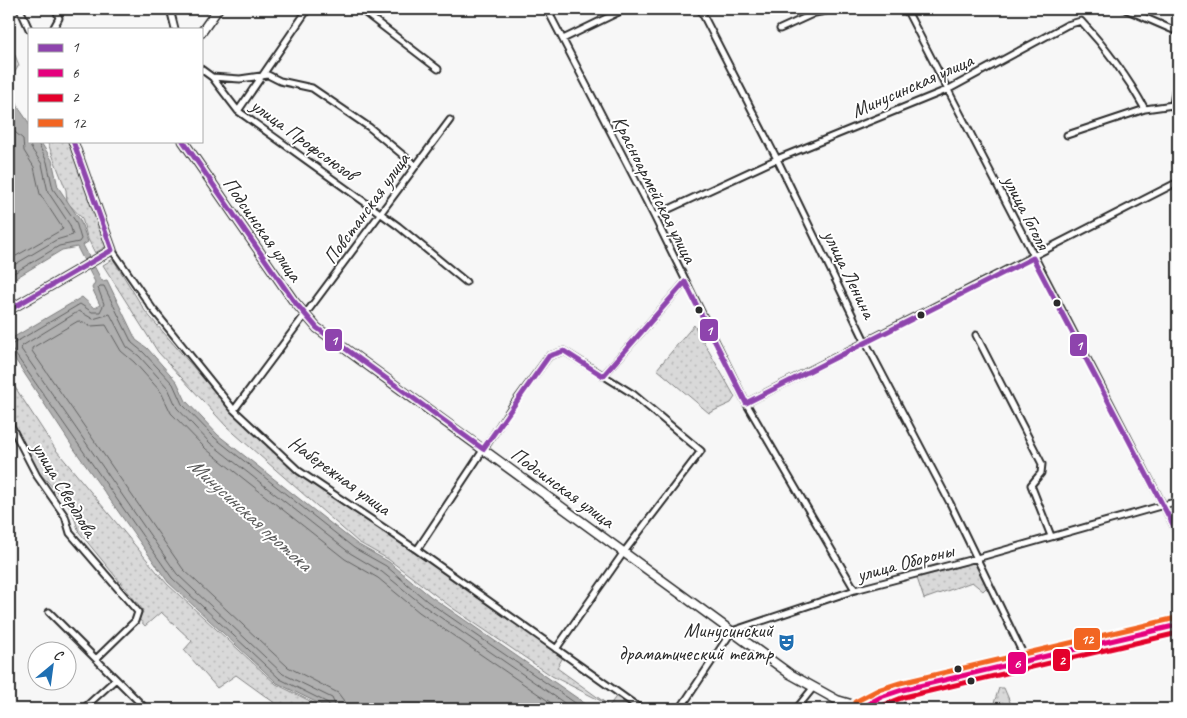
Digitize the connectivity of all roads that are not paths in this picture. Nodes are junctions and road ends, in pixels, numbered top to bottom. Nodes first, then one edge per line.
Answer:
1 (20, 9) edge
2 (56, 9) edge
3 (170, 9) edge
4 (218, 9) edge
5 (308, 9) edge
6 (360, 9) edge
7 (373, 9) edge
8 (547, 9) edge
9 (625, 9) edge
10 (700, 9) edge
11 (835, 9) edge
12 (906, 9) edge
13 (1124, 9) edge
14 (371, 17) junction
15 (29, 28) edge
16 (54, 28) edge
17 (175, 28) edge
18 (780, 29) dead end
19 (202, 32) edge
20 (1178, 32) edge
21 (563, 39) junction
22 (438, 69) dead end
23 (202, 70) edge
24 (1178, 72) edge
25 (261, 75) junction
26 (212, 77) junction
27 (949, 89) junction
28 (1173, 105) junction
29 (1145, 109) junction
30 (238, 111) junction
31 (1178, 117) edge
32 (450, 120) dead end
33 (1067, 135) dead end
34 (73, 142) edge
35 (184, 142) edge
36 (777, 159) junction
37 (416, 165) junction
38 (1178, 182) edge
39 (380, 212) junction
40 (654, 216) junction
41 (112, 250) junction
42 (1033, 258) junction
43 (466, 282) dead end
44 (684, 282) junction
45 (9, 310) edge
46 (306, 316) junction
47 (976, 335) dead end
48 (866, 341) junction
49 (603, 376) junction
50 (746, 403) junction
51 (234, 410) junction
52 (9, 422) edge
53 (483, 449) junction
54 (1178, 501) edge
55 (1164, 505) junction
56 (1178, 534) edge
57 (1051, 536) junction
58 (417, 550) junction
59 (624, 552) junction
60 (977, 558) junction
61 (855, 590) junction
62 (49, 612) dead end
63 (1178, 625) edge
64 (732, 631) junction
65 (556, 649) junction
66 (96, 658) junction
67 (1026, 660) junction
68 (116, 679) junction
69 (813, 688) junction
70 (893, 693) junction
71 (860, 708) edge
72 (83, 709) edge
73 (146, 709) edge
74 (641, 709) edge
75 (680, 709) edge
76 (796, 709) edge
77 (902, 709) edge

1 - 15 street
2 - 16 street
3 - 17 street
4 - 19 street
5 - 25 street
6 - 14 street
7 - 14 street
8 - 21 street, Красноармейская улица
9 - 21 street
10 - 36 street, улица Ленина
11 - 18 street
12 - 27 street, улица Гоголя
13 - 20 street
14 - 22 street
21 - 40 street, Красноармейская улица
23 - 26 street, улица Профсоюзов
24 - 28 street
25 - 26 street
25 - 30 street
25 - 37 street
26 - 30 street, улица Профсоюзов
27 - 29 street, Минусинская улица
27 - 36 street, Минусинская улица
27 - 42 street, улица Гоголя
28 - 29 street
28 - 31 street
29 - 33 street
30 - 39 street, улица Профсоюзов
32 - 37 street, Повстанская улица
34 - 41 street, Набережная улица
35 - 46 street, Подсинская улица
36 - 40 street, Минусинская улица
36 - 48 street, улица Ленина
37 - 39 street, Повстанская улица
38 - 42 street
39 - 43 street, улица Профсоюзов
39 - 46 street, Повстанская улица
40 - 44 street, Красноармейская улица
41 - 45 street
41 - 51 street, Набережная улица
42 - 48 street
42 - 55 street, улица Гоголя
44 - 49 street
44 - 50 street, Красноармейская улица
46 - 51 street, Повстанская улица
46 - 53 street, Подсинская улица
47 - 57 street
48 - 50 street
48 - 60 street, улица Ленина
49 - 53 street
49 - 59 street
50 - 61 street, Красноармейская улица
51 - 58 street, Набережная улица
52 - 66 street, улица Свердлова
53 - 58 street
53 - 59 street, Подсинская улица
54 - 55 street, улица Обороны
55 - 56 street, улица Гоголя
55 - 57 street, улица Обороны
57 - 60 street, улица Обороны
58 - 65 street, Набережная улица
59 - 64 street, Подсинская улица
59 - 65 street
60 - 61 street, улица Обороны
60 - 67 street, улица Ленина
61 - 64 street, улица Обороны
62 - 66 street
63 - 67 main road
64 - 69 street, Подсинская улица
64 - 75 street
65 - 74 street, Набережная улица
66 - 68 street
67 - 70 main road
68 - 72 street
68 - 73 street
69 - 71 street, Подсинская улица
69 - 76 street
70 - 71 main road
70 - 77 street

